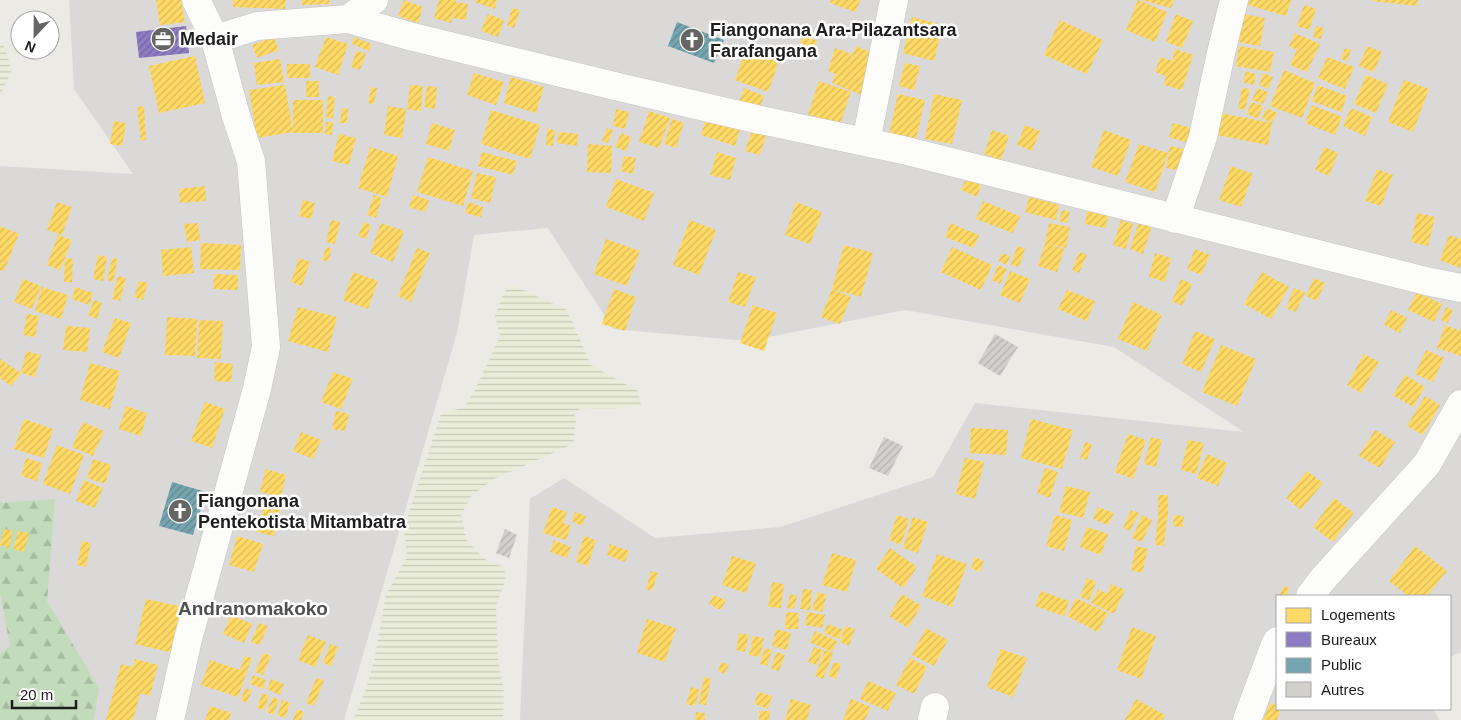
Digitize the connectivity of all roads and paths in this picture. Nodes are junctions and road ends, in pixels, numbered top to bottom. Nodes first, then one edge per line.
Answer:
1 (196, 0) edge
2 (374, 0) edge
3 (894, 0) edge
4 (1234, 0) edge
5 (348, 19) junction
6 (215, 38) junction
7 (866, 142) junction
8 (1175, 219) junction
9 (1461, 288) edge
10 (1461, 404) edge
11 (1311, 595) edge
12 (1276, 642) edge
13 (170, 720) edge
14 (1247, 720) edge

1 - 6 street
2 - 5 street
3 - 7 street
4 - 8 street
5 - 6 street
5 - 7 street
6 - 13 street
7 - 8 street
8 - 9 street
10 - 11 street
12 - 14 street

